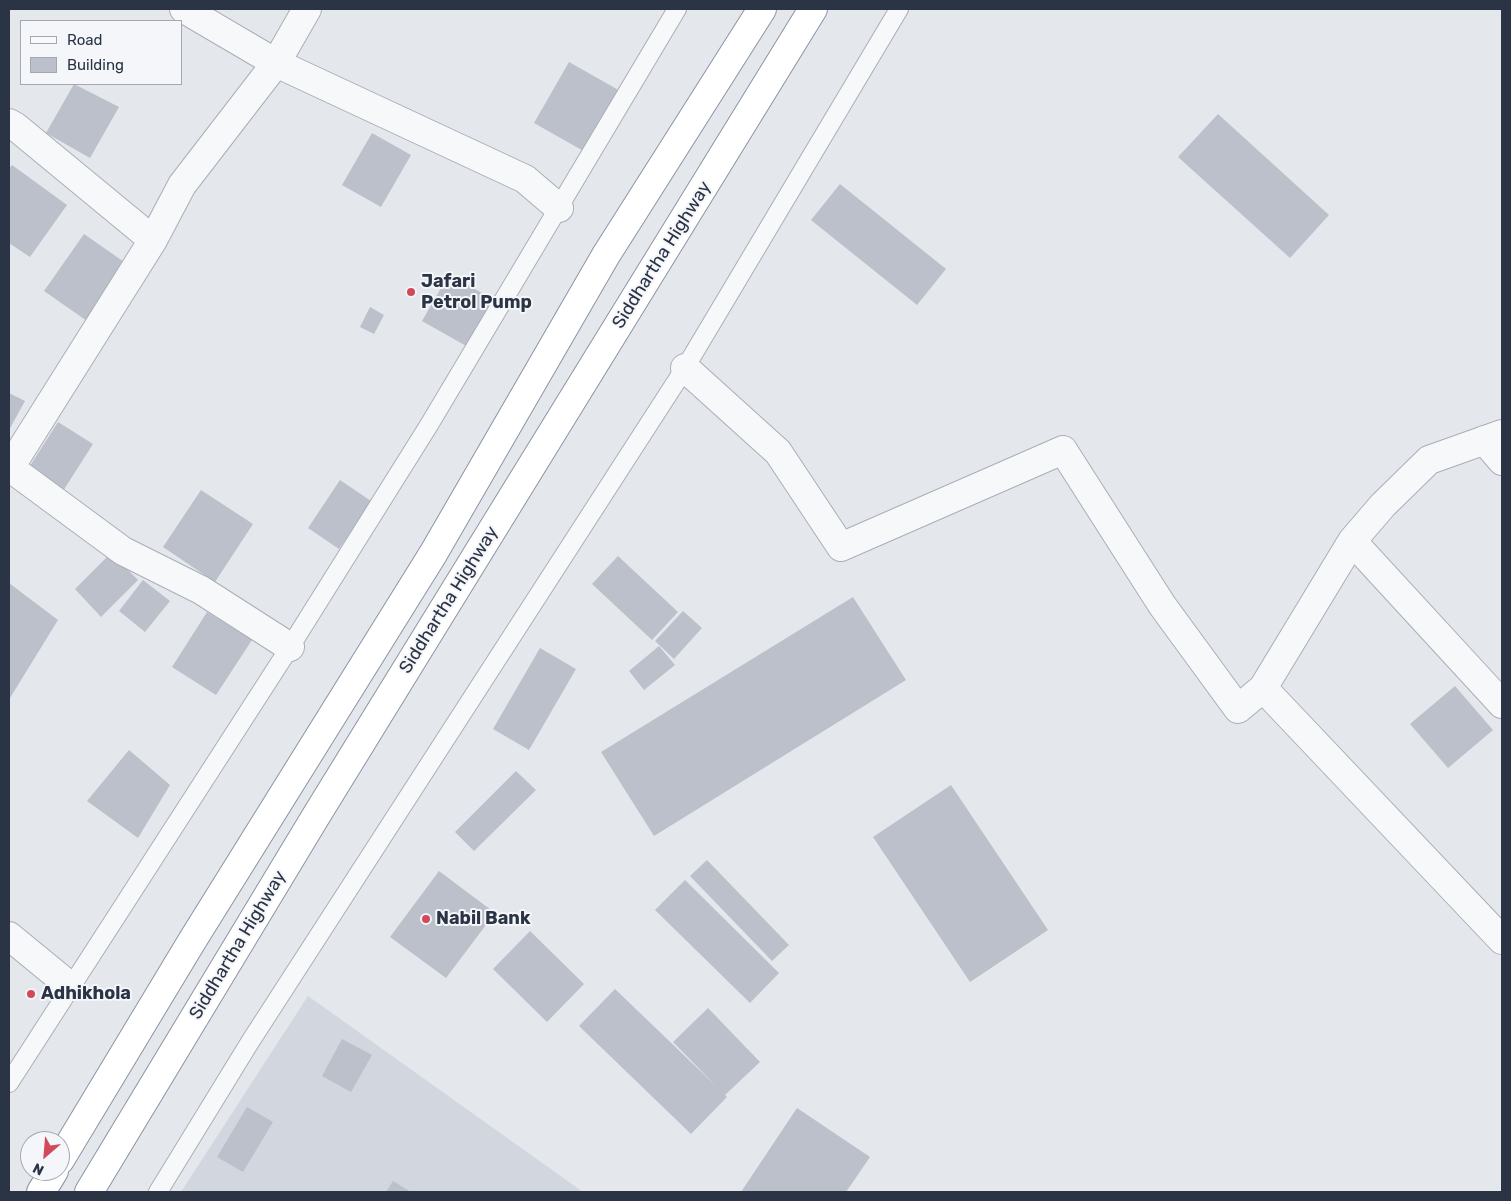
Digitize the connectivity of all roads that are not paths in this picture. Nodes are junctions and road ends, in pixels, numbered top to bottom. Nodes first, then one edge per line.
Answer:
1 (184, 9) edge
2 (307, 9) edge
3 (676, 9) edge
4 (762, 9) edge
5 (813, 9) edge
6 (899, 9) edge
7 (276, 63) junction
8 (9, 123) edge
9 (559, 208) junction
10 (153, 240) junction
11 (685, 368) junction
12 (1493, 437) edge
13 (1502, 461) edge
14 (9, 468) edge
15 (1352, 541) junction
16 (290, 647) junction
17 (1263, 688) junction
18 (1502, 704) edge
19 (9, 936) edge
20 (1502, 940) edge
21 (70, 986) junction
22 (9, 1082) edge
23 (70, 1143) edge
24 (48, 1181) edge
25 (41, 1192) edge
26 (89, 1192) edge
27 (158, 1192) edge

1 - 7 street
2 - 7 street
3 - 9 lane
4 - 23 highway
5 - 26 highway, Siddhartha Highway
6 - 11 lane
7 - 9 street
7 - 10 street
8 - 10 street
9 - 16 lane
10 - 14 street
11 - 17 street
11 - 27 lane
12 - 13 street
12 - 15 street
14 - 16 street
15 - 17 street
15 - 18 street
16 - 21 lane
17 - 20 street
19 - 21 street
21 - 22 lane
24 - 25 highway

